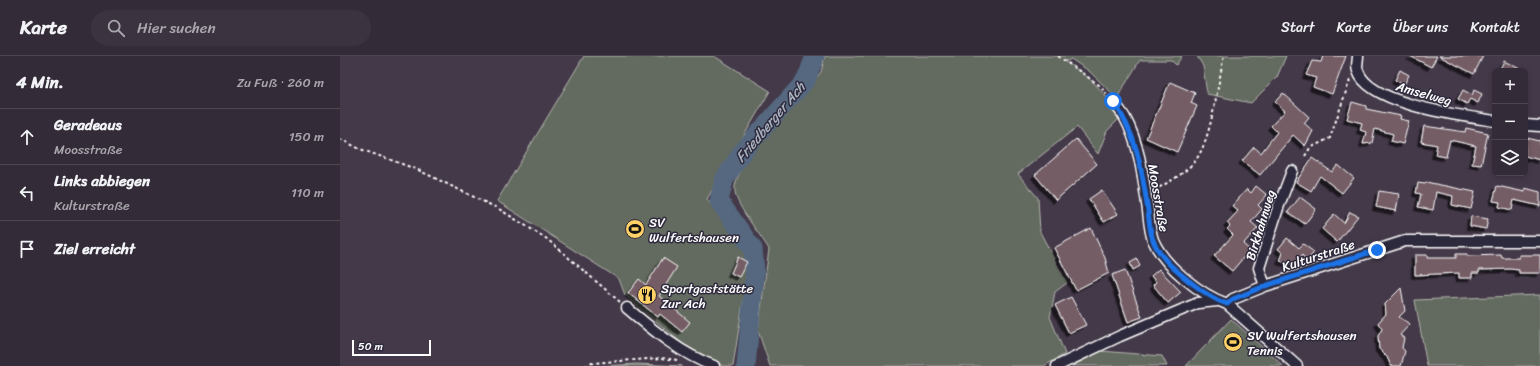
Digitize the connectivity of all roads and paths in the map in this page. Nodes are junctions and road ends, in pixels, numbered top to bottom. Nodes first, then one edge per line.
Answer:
1 (1058, 56) edge
2 (1224, 56) edge
3 (1358, 56) edge
4 (1357, 70) junction
5 (1113, 101) joint
6 (1492, 121) edge
7 (1528, 125) edge
8 (1540, 126) edge
9 (340, 139) edge
10 (1305, 156) dead end
11 (1292, 171) dead end
12 (1146, 195) junction
13 (1540, 240) edge
14 (1265, 286) junction
15 (1217, 301) junction
16 (1227, 304) junction
17 (627, 308) joint
18 (684, 361) dead end
19 (585, 366) edge
20 (714, 366) edge
21 (1057, 366) edge
22 (1296, 366) edge

1 - 5 path
2 - 12 path
3 - 4 street
4 - 6 street, Amselweg
4 - 10 path
5 - 12 street, Moosstraße
7 - 8 street
9 - 17 path
11 - 14 street, Birkhahnweg
12 - 15 street, Moosstraße
13 - 14 street, Kulturstraße
14 - 16 street, Kulturstraße
15 - 16 street, Moosstraße
15 - 21 street, Moosstraße
16 - 22 street, Moosstraße
17 - 20 street
18 - 19 path

